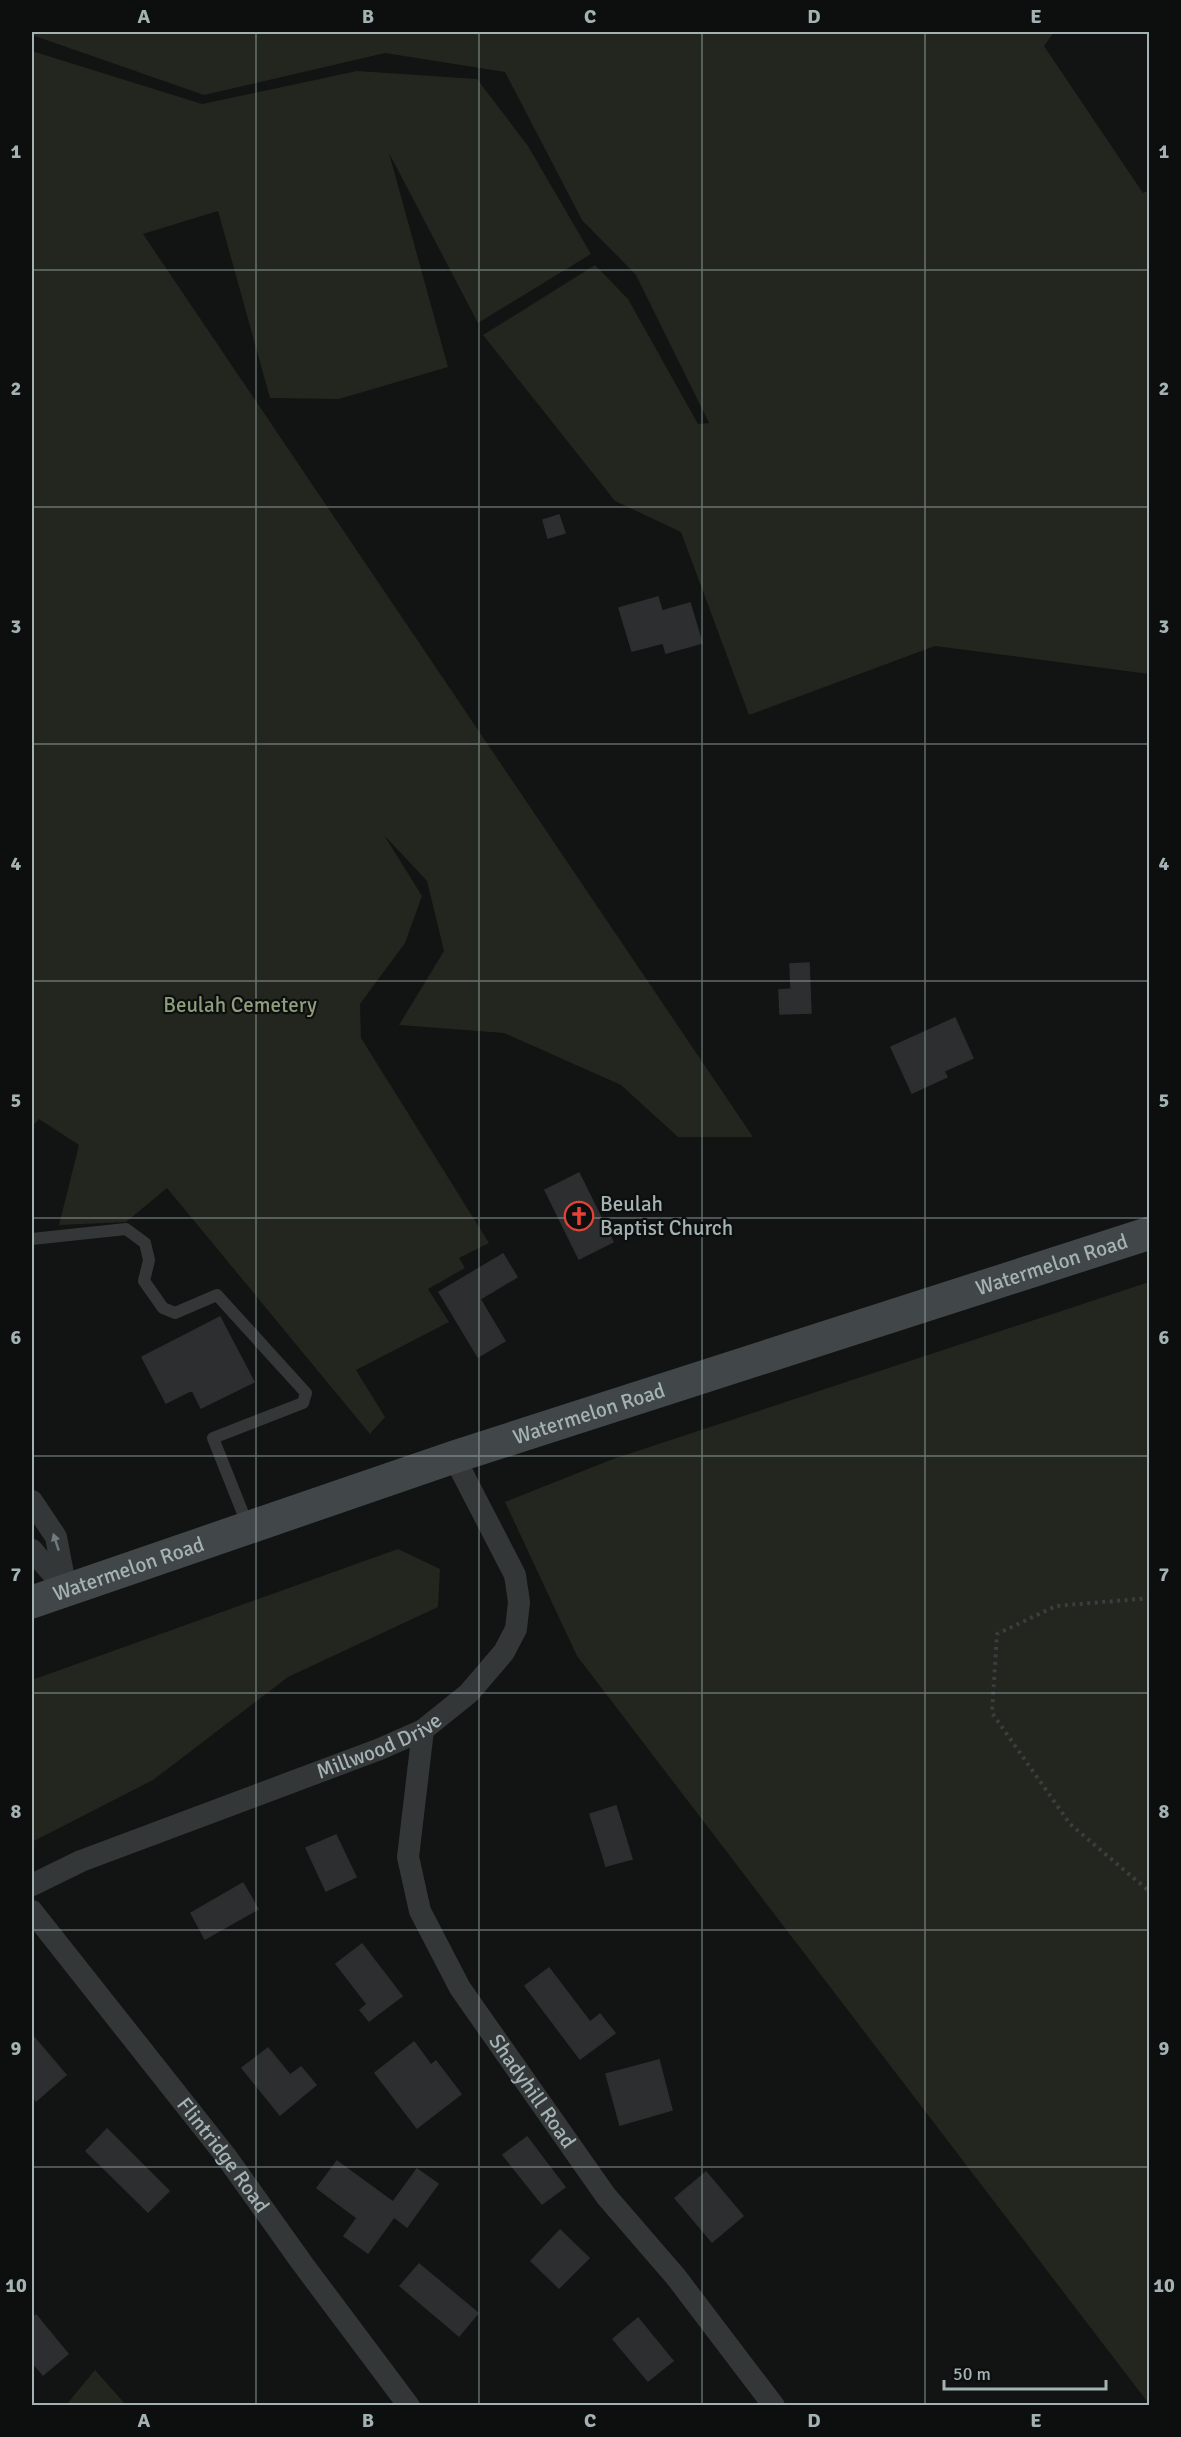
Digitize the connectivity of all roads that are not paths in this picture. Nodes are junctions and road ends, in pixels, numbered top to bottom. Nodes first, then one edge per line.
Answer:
1 (1149, 1233) edge
2 (32, 1239) edge
3 (454, 1456) junction
4 (32, 1502) edge
5 (249, 1526) junction
6 (32, 1550) edge
7 (66, 1589) junction
8 (32, 1602) edge
9 (423, 1730) junction
10 (32, 1885) edge
11 (32, 1911) edge
12 (409, 2406) edge
13 (774, 2406) edge

1 - 3 main road, Watermelon Road
2 - 5 lane
3 - 5 main road, Watermelon Road
3 - 9 street, Millwood Drive
7 -> 4 street
5 - 7 main road, Watermelon Road
6 - 7 street
7 - 8 main road, Watermelon Road
9 - 10 street, Millwood Drive
9 - 13 street, Shadyhill Road
11 - 12 street, Flintridge Road

